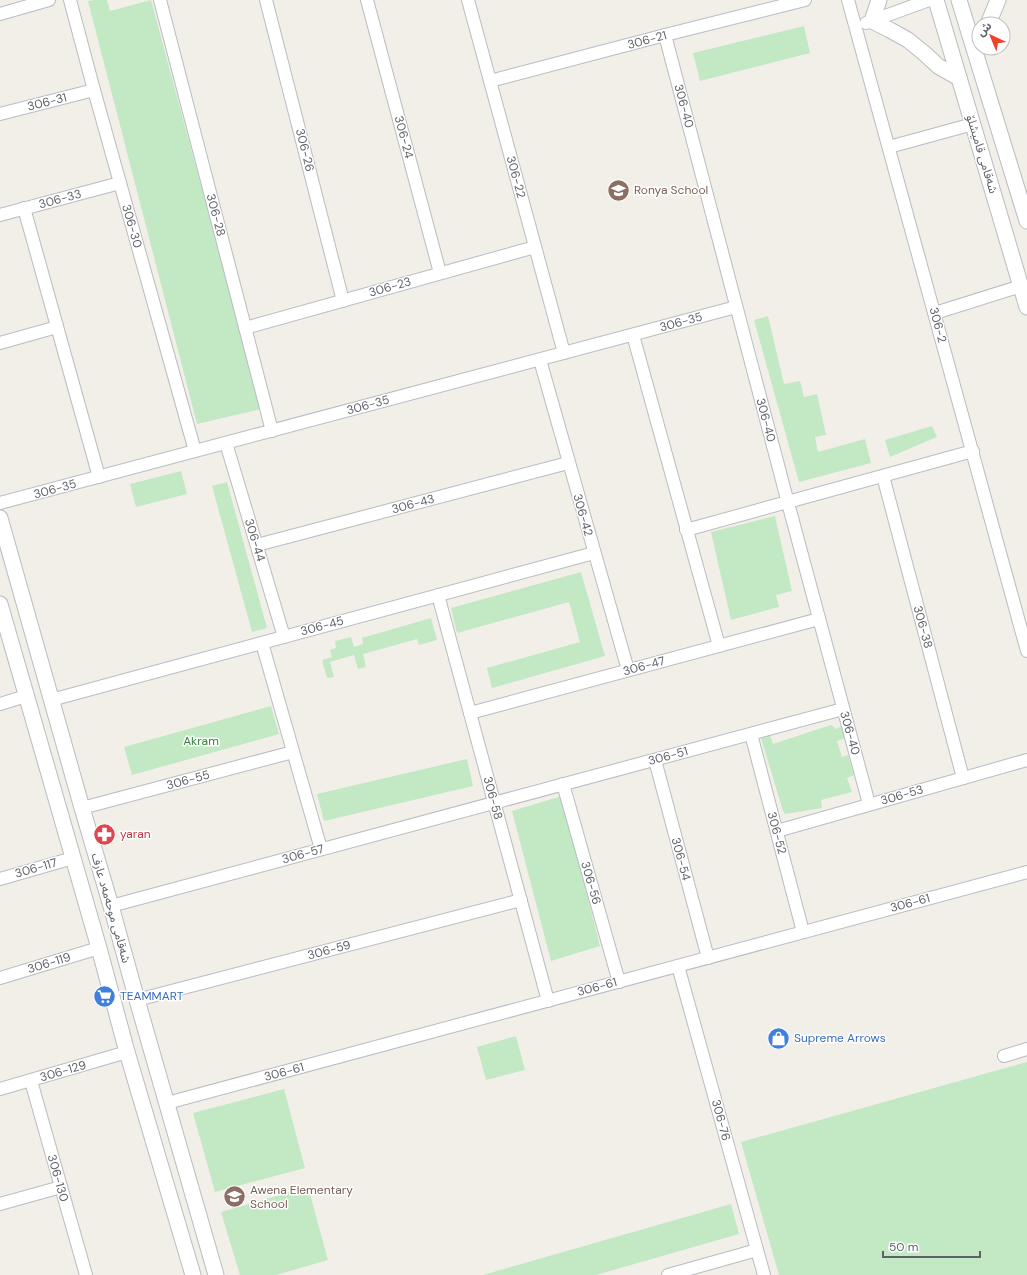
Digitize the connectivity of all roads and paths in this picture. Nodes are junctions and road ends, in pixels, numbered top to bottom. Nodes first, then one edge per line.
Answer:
1 (70, 0) edge
2 (160, 0) edge
3 (266, 0) edge
4 (367, 0) edge
5 (468, 0) edge
6 (805, 0) edge
7 (848, 0) edge
8 (879, 0) edge
9 (929, 0) edge
10 (936, 0) edge
11 (959, 0) edge
12 (998, 0) edge
13 (42, 1) edge
14 (0, 14) edge
15 (991, 16) edge
16 (872, 21) junction
17 (856, 27) junction
18 (665, 35) junction
19 (980, 56) edge
20 (981, 73) junction
21 (959, 78) junction
22 (490, 81) junction
23 (94, 90) junction
24 (0, 114) edge
25 (973, 124) junction
26 (889, 147) junction
27 (120, 183) junction
28 (24, 208) junction
29 (0, 215) edge
30 (1027, 221) edge
31 (535, 247) junction
32 (440, 274) junction
33 (1021, 286) junction
34 (343, 301) junction
35 (736, 307) junction
36 (1027, 308) edge
37 (935, 313) junction
38 (57, 327) junction
39 (246, 328) junction
40 (633, 335) junction
41 (0, 343) edge
42 (564, 353) junction
43 (540, 360) junction
44 (272, 431) junction
45 (226, 443) junction
46 (195, 451) junction
47 (973, 451) junction
48 (568, 463) junction
49 (883, 476) junction
50 (99, 477) junction
51 (0, 503) edge
52 (788, 503) junction
53 (0, 518) edge
54 (686, 530) junction
55 (257, 545) junction
56 (594, 553) junction
57 (438, 596) junction
58 (0, 604) edge
59 (819, 619) junction
60 (284, 637) junction
61 (262, 643) junction
62 (719, 646) junction
63 (1027, 651) edge
64 (628, 670) junction
65 (26, 696) junction
66 (51, 700) junction
67 (0, 704) edge
68 (843, 709) junction
69 (470, 713) junction
70 (751, 734) junction
71 (293, 752) junction
72 (654, 760) junction
73 (1027, 760) edge
74 (963, 778) junction
75 (563, 784) junction
76 (57, 802) junction
77 (80, 802) junction
78 (494, 803) junction
79 (869, 804) junction
80 (777, 831) junction
81 (321, 849) junction
82 (73, 858) junction
83 (1027, 872) edge
84 (0, 879) edge
85 (521, 900) junction
86 (111, 906) junction
87 (803, 932) junction
88 (99, 948) junction
89 (708, 958) junction
90 (678, 966) junction
91 (0, 978) edge
92 (619, 982) junction
93 (137, 1000) junction
94 (548, 1001) junction
95 (1027, 1049) edge
96 (127, 1052) junction
97 (1004, 1056) dead end
98 (30, 1080) junction
99 (0, 1090) edge
100 (167, 1103) junction
101 (61, 1187) junction
102 (0, 1204) edge
103 (756, 1250) junction
104 (210, 1252) junction
105 (188, 1258) junction
106 (86, 1275) edge
107 (193, 1275) edge
108 (216, 1275) edge
109 (668, 1275) edge
110 (764, 1275) edge

1 - 23 street, 306-30
2 - 39 street, 306-28
3 - 34 street, 306-26
4 - 32 street, 306-24
5 - 22 street, 306-22
6 - 18 street, 306-21
7 - 17 street, 306-2
8 - 16 street
9 - 16 street
10 - 21 street, شەقامی قامیشلۆ
11 - 20 street, شەقامی قامیشلۆ
12 - 15 street
13 - 14 street
16 - 17 street
16 - 21 street
17 - 26 street, 306-2
18 - 22 street, 306-21
18 - 35 street, 306-40
19 - 20 street
20 - 30 street, شەقامی قامیشلۆ
21 - 25 street, شەقامی قامیشلۆ
22 - 31 street, 306-22
23 - 24 street, 306-31
23 - 27 street, 306-30
25 - 26 street
25 - 33 street, شەقامی قامیشلۆ
26 - 37 street, 306-2
27 - 28 street, 306-33
27 - 46 street, 306-30
28 - 29 street, 306-33
28 - 38 street
31 - 32 street, 306-23
31 - 42 street, 306-22
32 - 34 street, 306-23
33 - 36 street, شەقامی قامیشلۆ
33 - 37 street
34 - 39 street, 306-23
35 - 40 street, 306-35
35 - 52 street, 306-40
37 - 47 street, 306-2
38 - 41 street
38 - 50 street
39 - 44 street, 306-28
40 - 42 street, 306-35
40 - 54 street
42 - 43 street, 306-35
43 - 44 street, 306-35
43 - 48 street, 306-42
44 - 45 street, 306-35
45 - 46 street, 306-35
45 - 55 street, 306-44
46 - 50 street, 306-35
47 - 49 street
47 - 63 street, 306-2
48 - 55 street, 306-43
48 - 56 street, 306-42
49 - 52 street
49 - 74 street, 306-38
50 - 51 street, 306-35
52 - 54 street
52 - 59 street, 306-40
53 - 66 street, شەقامی موحەمەد عارف
54 - 62 street
55 - 60 street, 306-44
56 - 57 street, 306-45
56 - 64 street, 306-42
57 - 60 street, 306-45
57 - 69 street, 306-58
58 - 65 street, شەقامی موحەمەد عارف
59 - 62 street, 306-47
59 - 68 street, 306-40
60 - 61 street, 306-45
61 - 66 street, 306-45
61 - 71 street
62 - 64 street, 306-47
64 - 69 street, 306-47
65 - 67 street
65 - 76 street, شەقامی موحەمەد عارف
66 - 77 street, شەقامی موحەمەد عارف
68 - 70 street, 306-51
68 - 79 street, 306-40
69 - 78 street, 306-58
70 - 72 street, 306-51
70 - 80 street, 306-52
71 - 77 street, 306-55
71 - 81 street
72 - 75 street, 306-51
72 - 89 street, 306-54
73 - 74 street, 306-53
74 - 79 street, 306-53
75 - 78 street, 306-51
75 - 92 street, 306-56
76 - 77 street
76 - 82 street, شەقامی موحەمەد عارف
77 - 86 street, شەقامی موحەمەد عارف
78 - 81 street, 306-57
78 - 85 street, 306-58
79 - 80 street, 306-53
80 - 87 street, 306-52
81 - 86 street, 306-57
82 - 84 street, 306-117
82 - 88 street, شەقامی موحەمەد عارف
83 - 87 street, 306-61
85 - 93 street, 306-59
85 - 94 street, 306-58
86 - 93 street, شەقامی موحەمەد عارف
87 - 89 street, 306-61
88 - 91 street, 306-119
88 - 96 street, شەقامی موحەمەد عارف
89 - 90 street, 306-61
90 - 92 street, 306-61
90 - 103 street, 306-76
92 - 94 street, 306-61
93 - 100 street, شەقامی موحەمەد عارف
94 - 100 street, 306-61
95 - 97 street
96 - 98 street, 306-129
96 - 105 street, شەقامی موحەمەد عارف
98 - 99 street, 306-129
98 - 101 street, 306-130
100 - 104 street, شەقامی موحەمەد عارف
101 - 102 street
101 - 106 street, 306-130
103 - 109 street
103 - 110 street, 306-76
104 - 105 street
104 - 108 street, شەقامی موحەمەد عارف
105 - 107 street, شەقامی موحەمەد عارف

